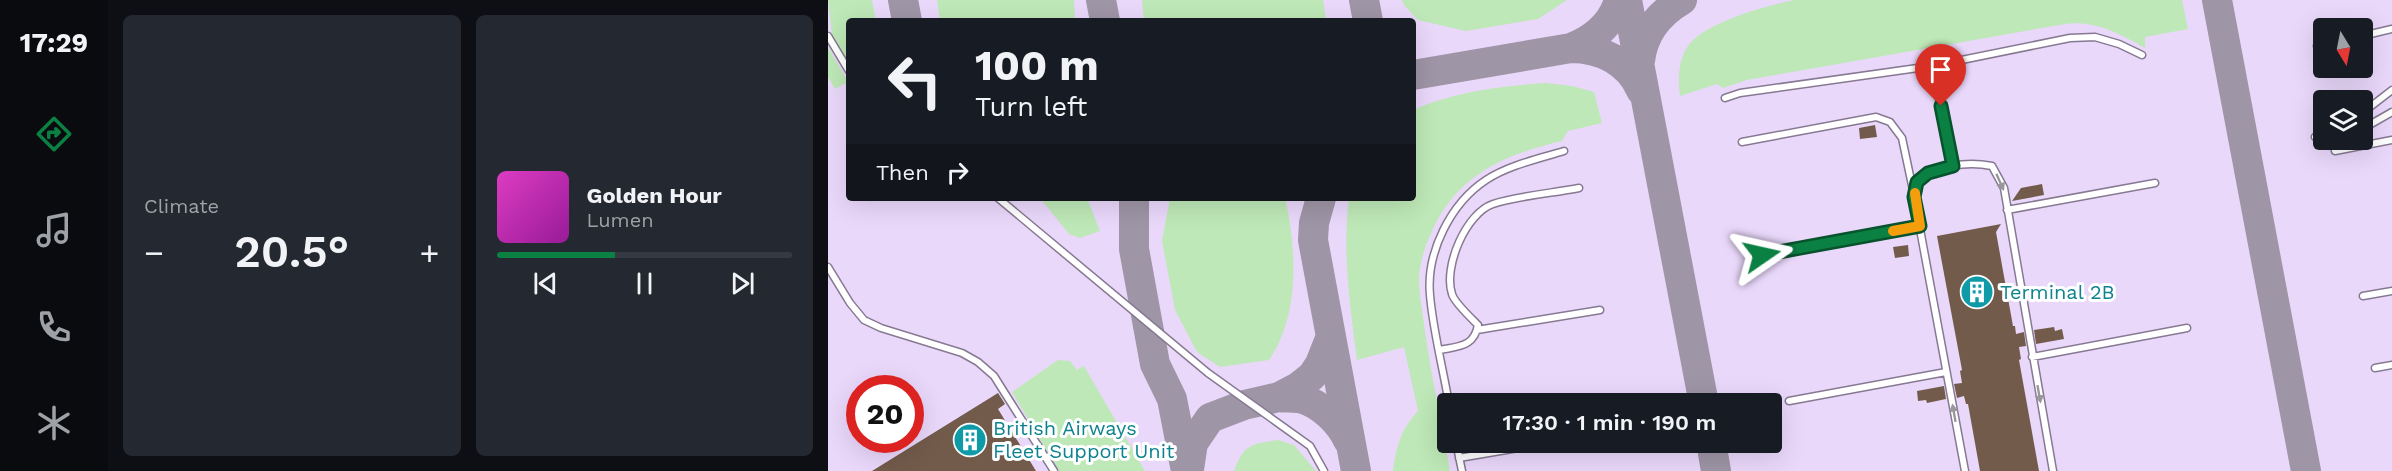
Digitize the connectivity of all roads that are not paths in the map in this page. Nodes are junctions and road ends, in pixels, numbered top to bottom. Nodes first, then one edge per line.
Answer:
1 (2392, 29) edge
2 (2373, 33) edge
3 (828, 36) edge
4 (2142, 55) dead end
5 (846, 66) edge
6 (1932, 66) junction
7 (2392, 90) edge
8 (1725, 98) dead end
9 (2373, 105) edge
10 (2392, 112) edge
11 (2373, 123) edge
12 (2392, 140) edge
13 (1742, 142) dead end
14 (1564, 151) dead end
15 (2335, 151) dead end
16 (1953, 166) junction
17 (2155, 183) dead end
18 (1579, 188) dead end
19 (1914, 197) junction
20 (1002, 201) edge
21 (2007, 210) junction
22 (1920, 226) junction
23 (1762, 255) dead end
24 (828, 267) edge
25 (2392, 291) edge
26 (2363, 296) dead end
27 (1600, 310) dead end
28 (2187, 328) dead end
29 (1477, 330) junction
30 (1440, 350) junction
31 (2032, 357) junction
32 (2392, 365) edge
33 (2375, 368) dead end
34 (1947, 372) junction
35 (1447, 393) edge
36 (1789, 401) dead end
37 (1458, 453) edge
38 (1492, 453) edge
39 (1459, 459) junction
40 (1054, 471) edge
41 (1324, 471) edge
42 (1462, 471) edge
43 (1965, 471) edge
44 (2053, 471) edge

1 - 2 lane
3 - 5 lane
4 - 6 lane
6 - 8 lane
6 - 16 lane
7 - 9 lane
10 - 11 lane
12 - 15 lane
13 - 19 lane
14 - 30 lane
16 - 19 lane
16 -> 21 lane
17 - 21 lane
18 - 29 lane
19 - 22 lane
20 - 41 lane
21 - 31 lane
22 - 23 lane
22 - 34 lane
24 - 40 lane
25 - 26 lane
27 - 29 lane
28 - 31 lane
29 - 30 lane
30 - 35 lane
31 -> 44 lane
32 - 33 lane
34 - 36 lane
43 -> 34 lane
37 - 39 lane
38 - 39 lane
39 - 42 lane

